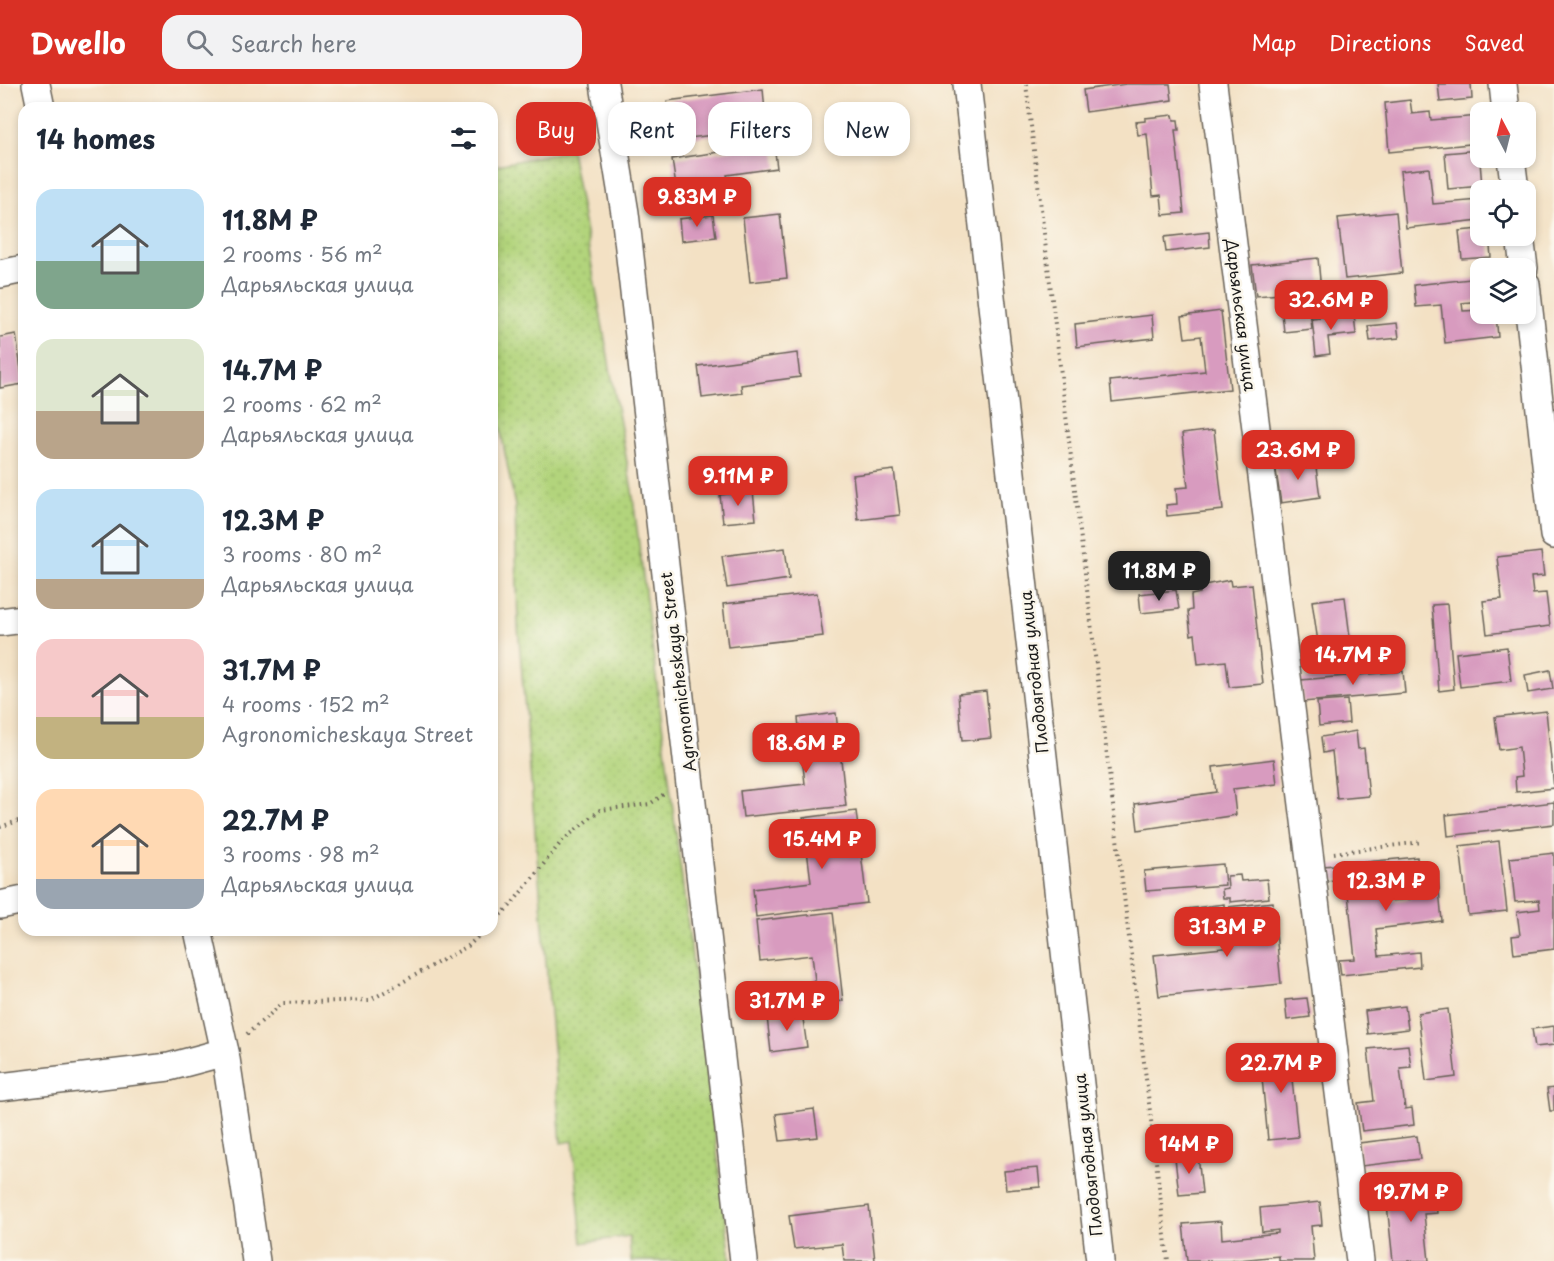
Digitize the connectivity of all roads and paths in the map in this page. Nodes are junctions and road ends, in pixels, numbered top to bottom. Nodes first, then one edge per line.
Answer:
1 (36, 84) edge
2 (604, 84) edge
3 (967, 84) edge
4 (1026, 84) edge
5 (1212, 84) edge
6 (1503, 84) edge
7 (39, 102) edge
8 (1505, 102) edge
9 (18, 270) edge
10 (0, 274) edge
11 (1530, 324) edge
12 (1554, 535) edge
13 (18, 620) edge
14 (0, 622) edge
15 (690, 777) junction
16 (18, 821) edge
17 (0, 827) edge
18 (1422, 842) dead end
19 (1309, 856) junction
20 (18, 901) edge
21 (0, 905) edge
22 (498, 917) edge
23 (199, 936) edge
24 (478, 936) edge
25 (225, 1052) junction
26 (0, 1087) edge
27 (256, 1261) edge
28 (744, 1261) edge
29 (1100, 1261) edge
30 (1168, 1261) edge
31 (1360, 1261) edge

1 - 7 street
2 - 15 street, Agronomicheskaya Street
3 - 29 street, Плодоягодная улица
4 - 30 path
5 - 19 street, Дарьяльская улица
6 - 8 street
9 - 10 street
11 - 12 street
13 - 14 street
15 - 22 path
15 - 28 street, Agronomicheskaya Street
16 - 17 path
18 - 19 path
19 - 31 street, Дарьяльская улица
20 - 21 street
23 - 25 street
24 - 25 path
25 - 26 street
25 - 27 street

